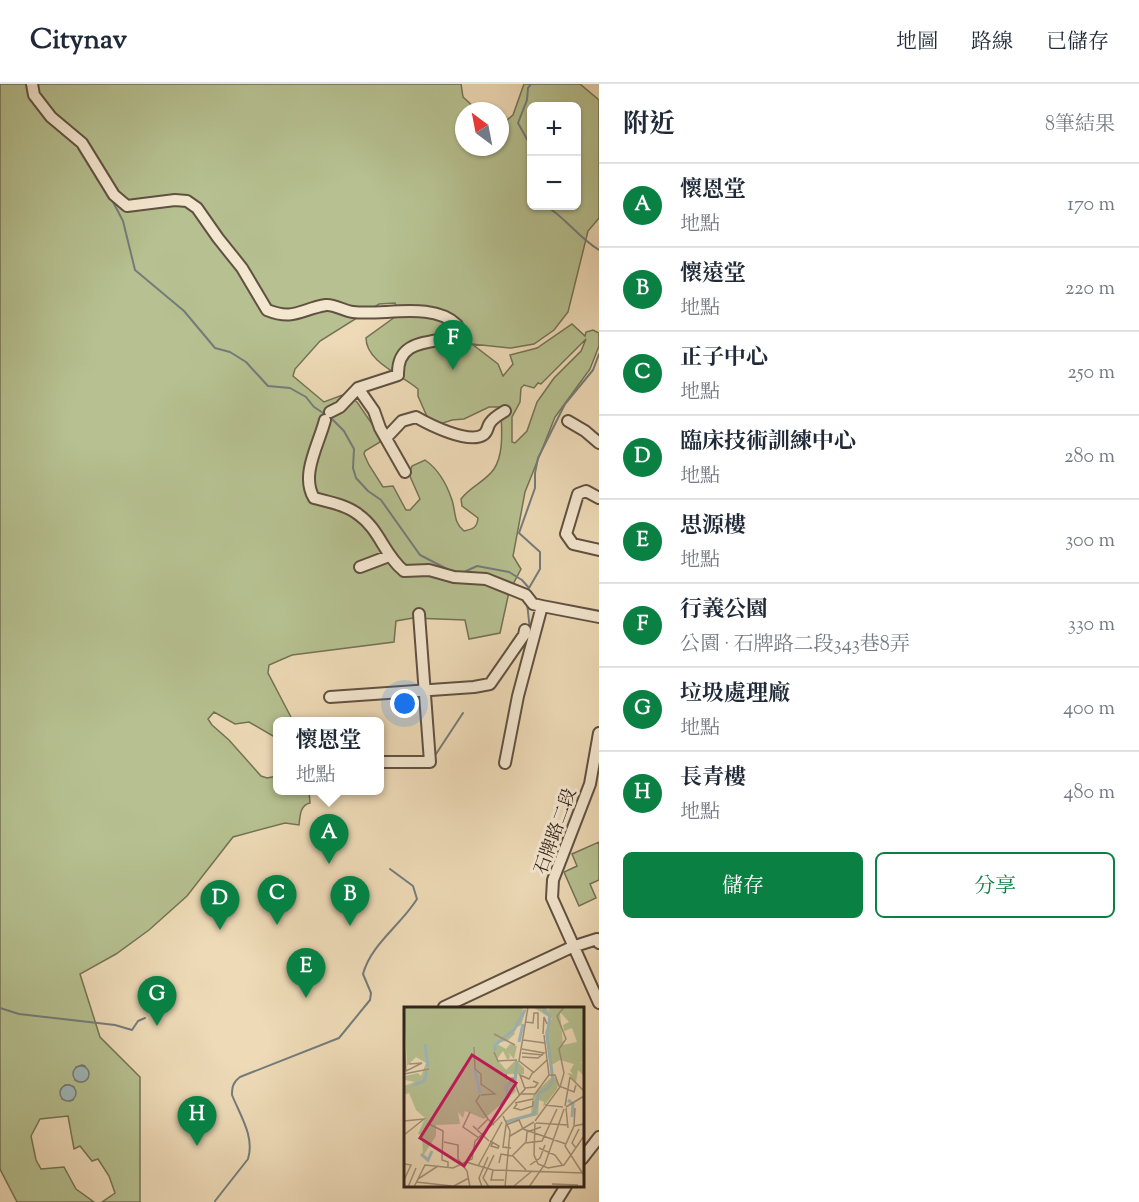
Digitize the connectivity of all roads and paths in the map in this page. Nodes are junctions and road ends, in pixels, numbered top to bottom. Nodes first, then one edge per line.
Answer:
1 (32, 84) edge
2 (358, 388) junction
3 (505, 411) dead end
4 (568, 421) dead end
5 (386, 438) junction
6 (599, 443) edge
7 (405, 472) dead end
8 (599, 498) edge
9 (599, 550) edge
10 (389, 556) junction
11 (360, 567) dead end
12 (542, 606) junction
13 (419, 614) dead end
14 (599, 617) edge
15 (525, 630) dead end
16 (424, 690) junction
17 (330, 697) dead end
18 (599, 733) edge
19 (384, 762) edge
20 (505, 763) dead end
21 (594, 786) edge
22 (599, 943) edge
23 (573, 947) junction
24 (599, 1003) edge
25 (444, 1007) dead end
26 (599, 1137) edge
27 (599, 1150) edge
28 (584, 1157) edge
29 (565, 1187) edge
30 (556, 1202) edge

1 - 2 street
2 - 5 street
2 - 10 street
3 - 5 street
4 - 6 street
5 - 7 street
8 - 9 street
10 - 11 street
10 - 12 street
12 - 14 street
12 - 20 street
13 - 16 street
15 - 16 street
16 - 17 street
16 - 19 street
18 - 21 street, 石牌路二段
21 - 23 street, 石牌路二段
22 - 23 street
23 - 24 street, 石牌路二段
23 - 25 street
26 - 28 street
27 - 28 street
29 - 30 street

